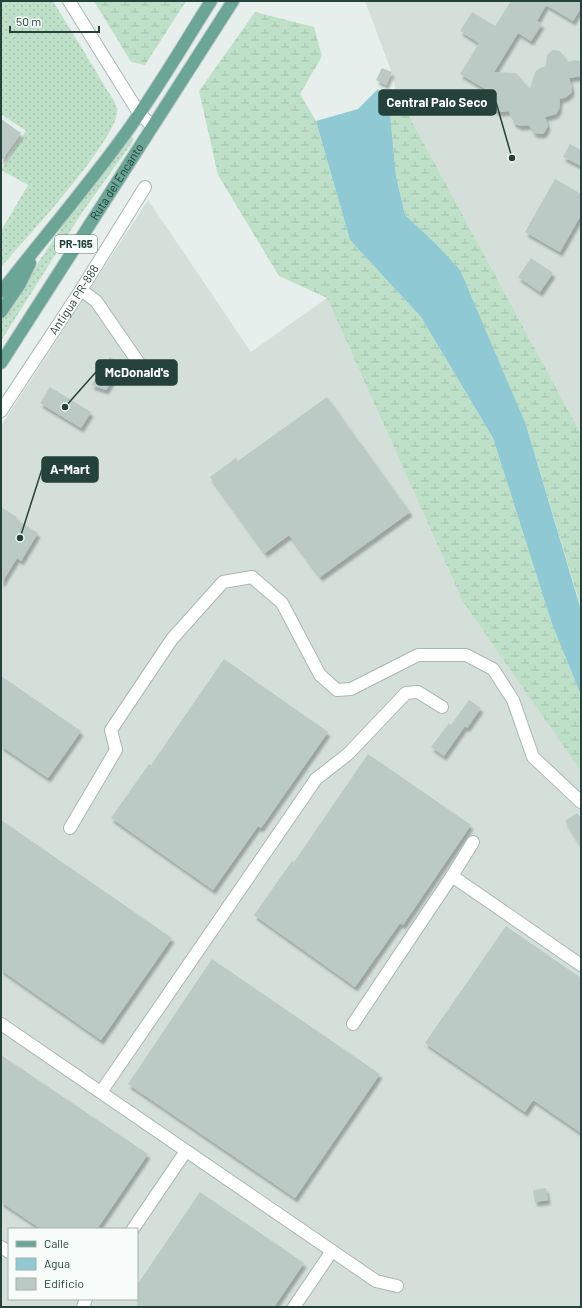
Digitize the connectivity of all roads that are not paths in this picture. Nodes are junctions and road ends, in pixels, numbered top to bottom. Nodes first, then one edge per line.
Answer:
1 (69, 1) edge
2 (212, 1) edge
3 (232, 1) edge
4 (139, 114) junction
5 (152, 126) junction
6 (145, 187) dead end
7 (42, 239) junction
8 (81, 290) junction
9 (1, 292) edge
10 (1, 312) edge
11 (1, 363) edge
12 (147, 375) dead end
13 (1, 411) edge
14 (442, 707) dead end
15 (581, 802) edge
16 (70, 828) dead end
17 (473, 842) dead end
18 (452, 876) junction
19 (581, 965) edge
20 (1, 1024) edge
21 (353, 1024) dead end
22 (101, 1092) junction
23 (186, 1151) junction
24 (134, 1228) edge
25 (332, 1251) junction
26 (397, 1286) dead end
27 (294, 1307) edge

1 - 4 street
2 - 4 main road, Ruta del Encanto / PR-165
3 - 5 main road, Ruta del Encanto / PR-165
4 - 5 street
4 - 7 main road, Ruta del Encanto / PR-165
5 - 11 main road, Ruta del Encanto / PR-165
6 - 8 street, Antigua PR-888
7 - 9 main road, Ruta del Encanto / PR-165
7 - 10 main road
8 - 12 street
8 - 13 street, Antigua PR-888
14 - 22 street
15 - 16 street
17 - 18 street
18 - 19 street
18 - 21 street
20 - 22 street
22 - 23 street
23 - 24 street
23 - 25 street
25 - 26 street
25 - 27 street

